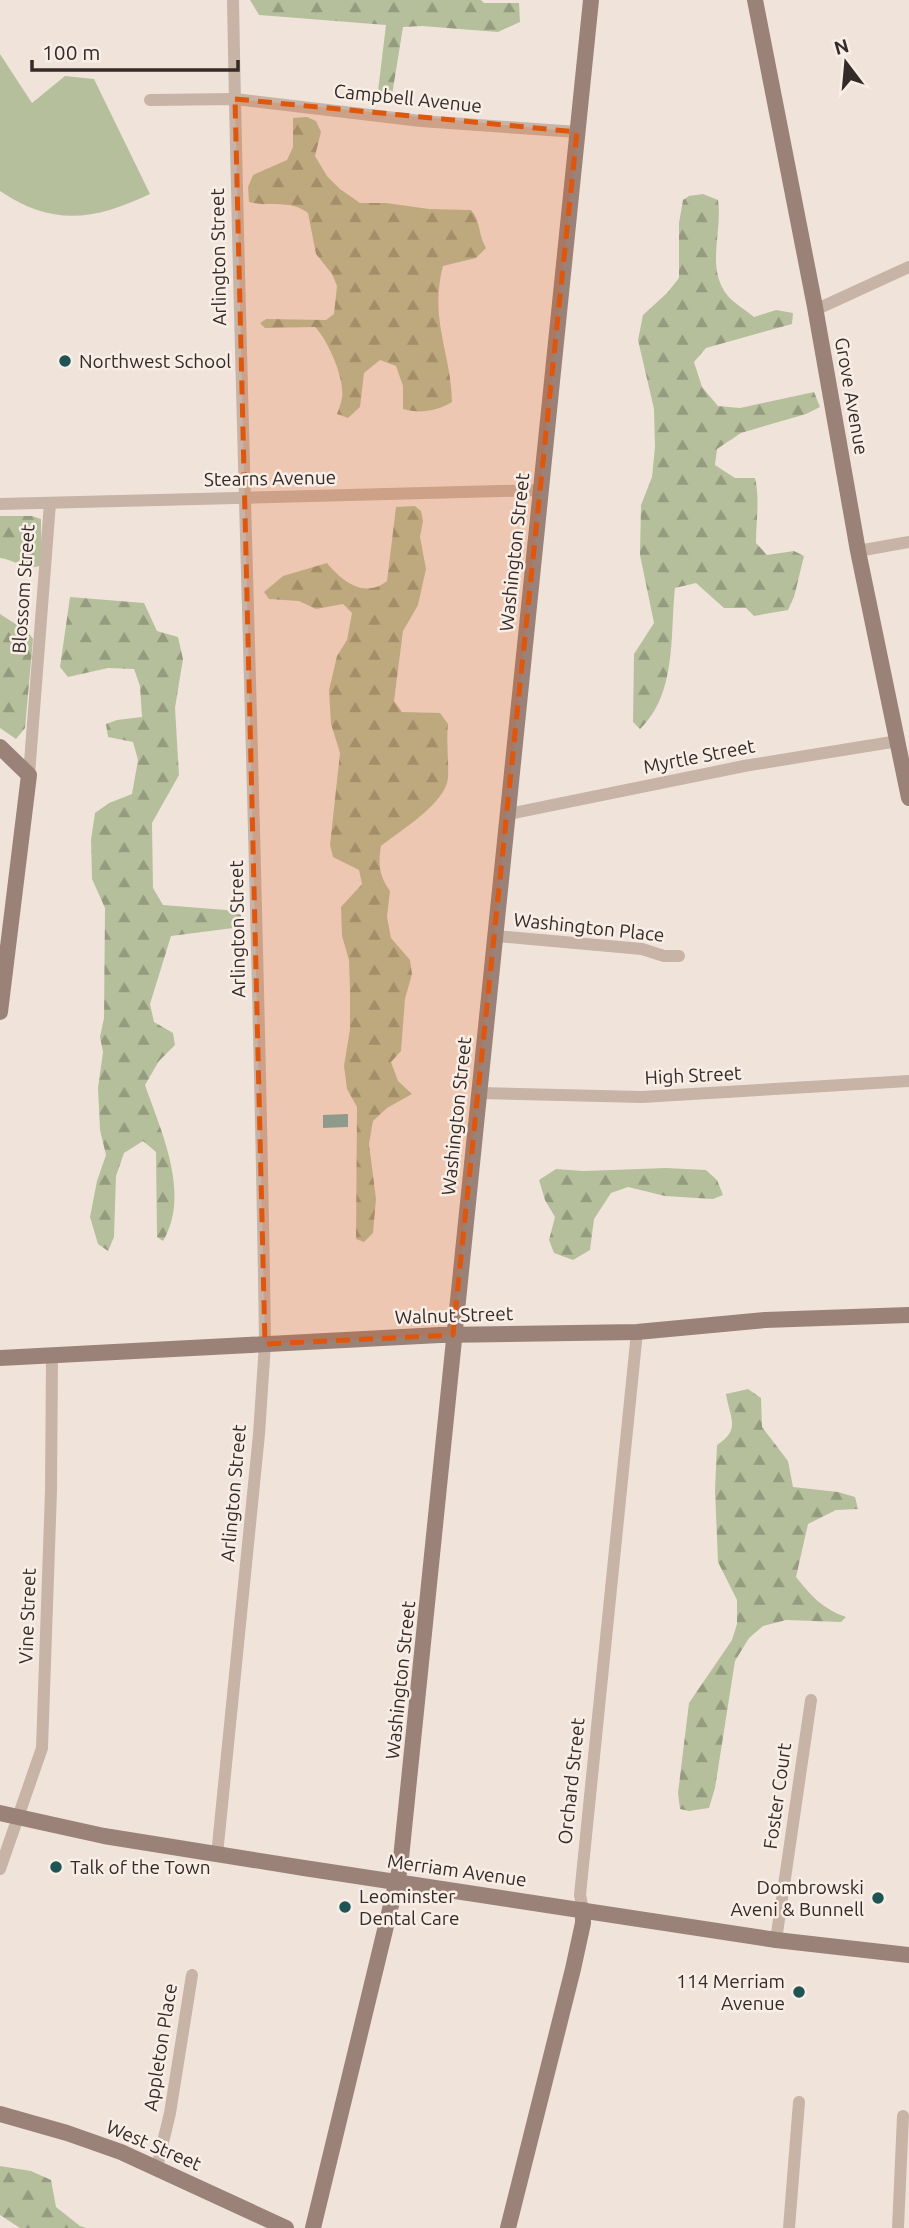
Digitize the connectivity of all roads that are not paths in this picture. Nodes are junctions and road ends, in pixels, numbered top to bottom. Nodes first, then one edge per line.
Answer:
1 (233, 0) edge
2 (591, 0) edge
3 (755, 0) edge
4 (235, 99) junction
5 (150, 100) dead end
6 (577, 132) junction
7 (909, 267) edge
8 (816, 310) junction
9 (542, 490) junction
10 (246, 498) junction
11 (51, 503) junction
12 (0, 504) edge
13 (909, 542) edge
14 (858, 551) junction
15 (898, 741) junction
16 (0, 747) edge
17 (30, 775) junction
18 (909, 799) edge
19 (509, 814) junction
20 (7, 911) edge
21 (496, 936) junction
22 (679, 956) dead end
23 (0, 1012) edge
24 (909, 1081) edge
25 (480, 1093) junction
26 (909, 1315) edge
27 (636, 1332) junction
28 (453, 1335) junction
29 (265, 1344) junction
30 (52, 1357) junction
31 (0, 1358) edge
32 (811, 1700) dead end
33 (0, 1814) edge
34 (17, 1818) junction
35 (217, 1855) junction
36 (0, 1870) edge
37 (398, 1883) junction
38 (583, 1910) junction
39 (776, 1940) junction
40 (909, 1955) edge
41 (192, 1975) dead end
42 (799, 2102) dead end
43 (0, 2114) edge
44 (904, 2116) dead end
45 (157, 2167) junction
46 (286, 2228) edge
47 (313, 2228) edge
48 (508, 2228) edge
49 (789, 2228) edge
50 (898, 2228) edge

1 - 4 street, Arlington Street
2 - 6 street, Washington Street
3 - 8 street, Grove Avenue
4 - 5 street, Campbell Avenue
4 - 6 street, Campbell Avenue
4 - 10 street, Arlington Street
6 - 9 street, Washington Street
7 - 8 street
8 - 14 street, Grove Avenue
9 - 10 street, Stearns Avenue
9 - 19 street, Washington Street
10 - 11 street, Stearns Avenue
10 - 29 street, Arlington Street
11 - 12 street, Stearns Avenue
11 - 17 street, Blossom Street
13 - 14 street
14 - 15 street, Grove Avenue
15 - 18 street, Grove Avenue
15 - 19 street, Myrtle Street
16 - 17 street
17 - 20 street, Blossom Street
19 - 21 street, Washington Street
20 - 23 street, Blossom Street
21 - 22 street, Washington Place
21 - 25 street, Washington Street
24 - 25 street, High Street
25 - 28 street, Washington Street
26 - 27 street, Walnut Street
27 - 28 street, Walnut Street
27 - 38 street, Orchard Street
28 - 29 street, Walnut Street
28 - 37 street, Washington Street
29 - 30 street, Walnut Street
29 - 35 street, Arlington Street
30 - 31 street, Walnut Street
30 - 34 street, Vine Street
32 - 39 street, Foster Court
33 - 34 street, Merriam Avenue
34 - 35 street, Merriam Avenue
34 - 36 street, Vine Street
35 - 37 street, Merriam Avenue
37 - 38 street, Merriam Avenue
37 - 47 street, Washington Street
38 - 39 street, Merriam Avenue
38 - 48 street, Orchard Street
39 - 40 street, Merriam Avenue
41 - 45 street, Appleton Place
42 - 49 street
43 - 45 street, West Street
44 - 50 street
45 - 46 street, West Street

